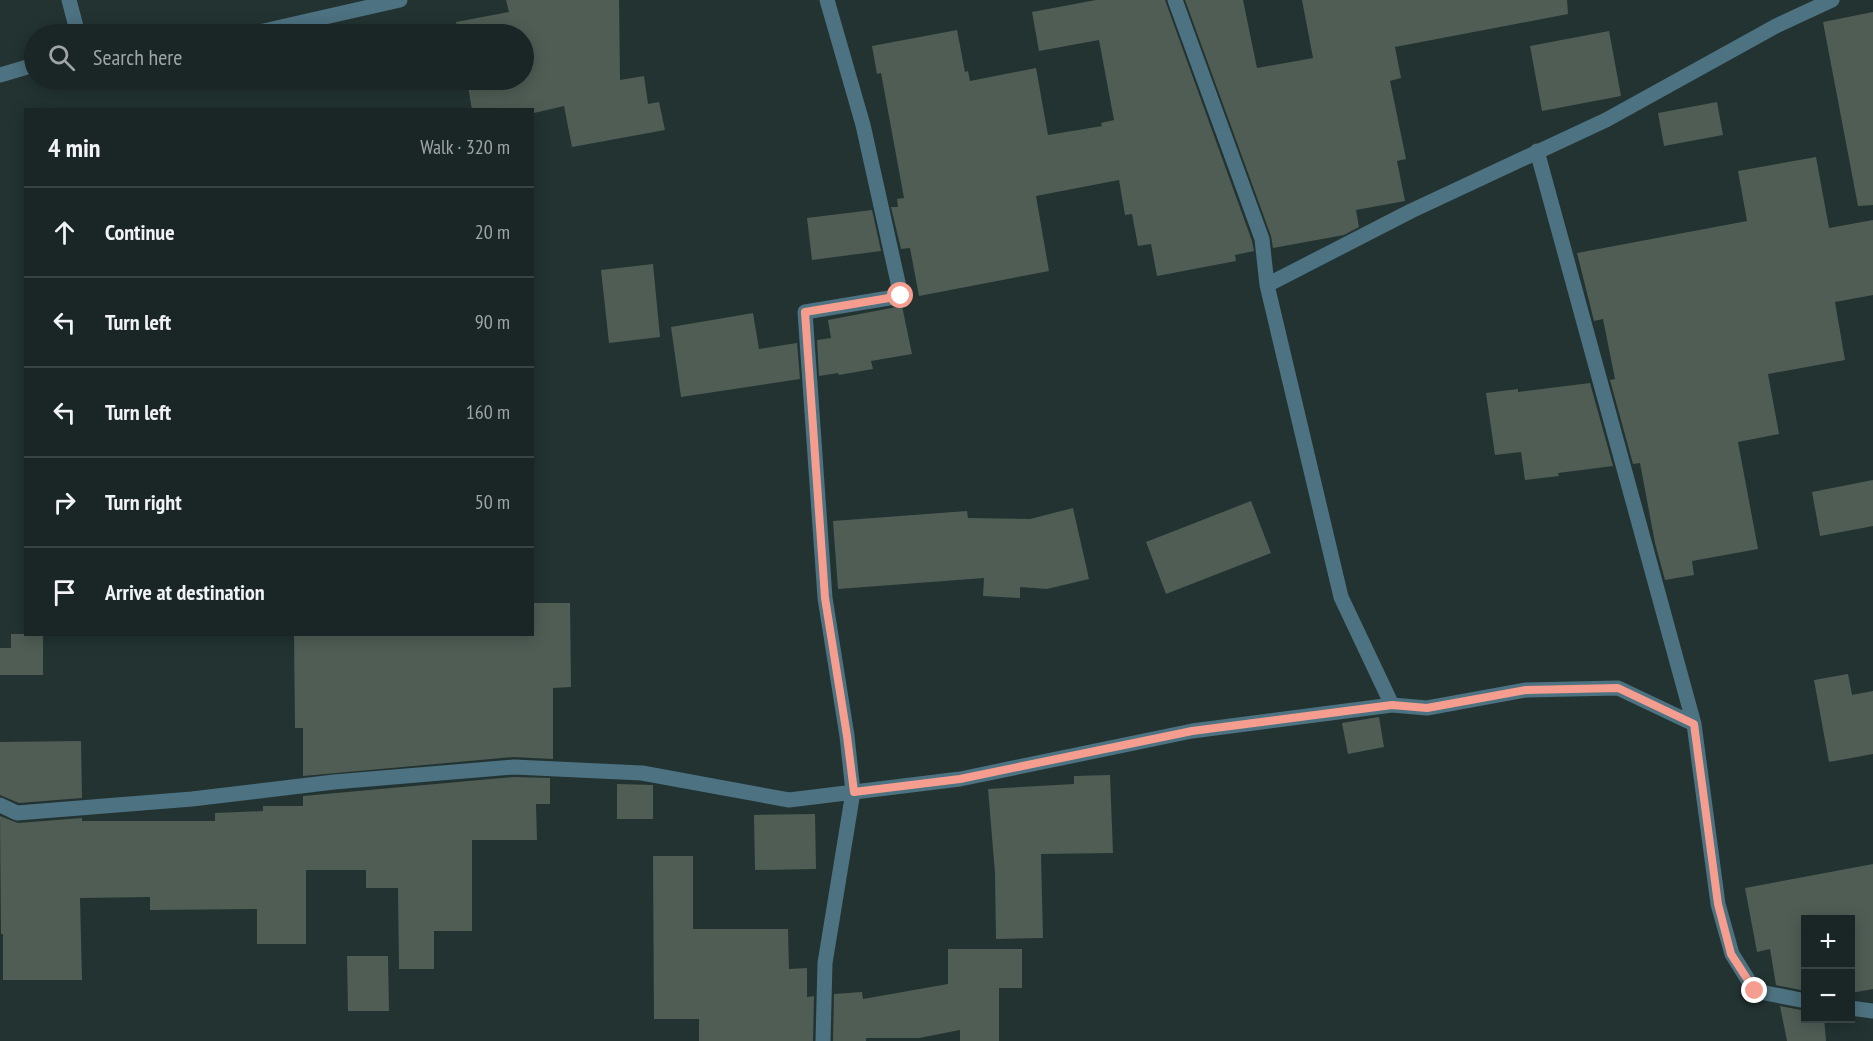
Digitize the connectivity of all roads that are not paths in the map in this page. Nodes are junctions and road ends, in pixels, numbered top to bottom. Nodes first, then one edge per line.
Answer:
1 (69, 0) edge
2 (400, 0) edge
3 (827, 0) edge
4 (1175, 0) edge
5 (1832, 0) edge
6 (75, 24) edge
7 (294, 24) edge
8 (24, 68) edge
9 (0, 75) edge
10 (1537, 152) junction
11 (1267, 285) junction
12 (1392, 705) junction
13 (1694, 724) junction
14 (854, 792) junction
15 (0, 805) edge
16 (1801, 1000) edge
17 (1855, 1009) edge
18 (1873, 1011) edge
19 (823, 1041) edge

1 - 6 street
2 - 7 street
3 - 14 street
4 - 11 street
5 - 10 street
8 - 9 street
10 - 11 street
10 - 13 street
11 - 12 street
12 - 13 street
12 - 14 street
13 - 16 street
14 - 15 street
14 - 19 street
17 - 18 street

